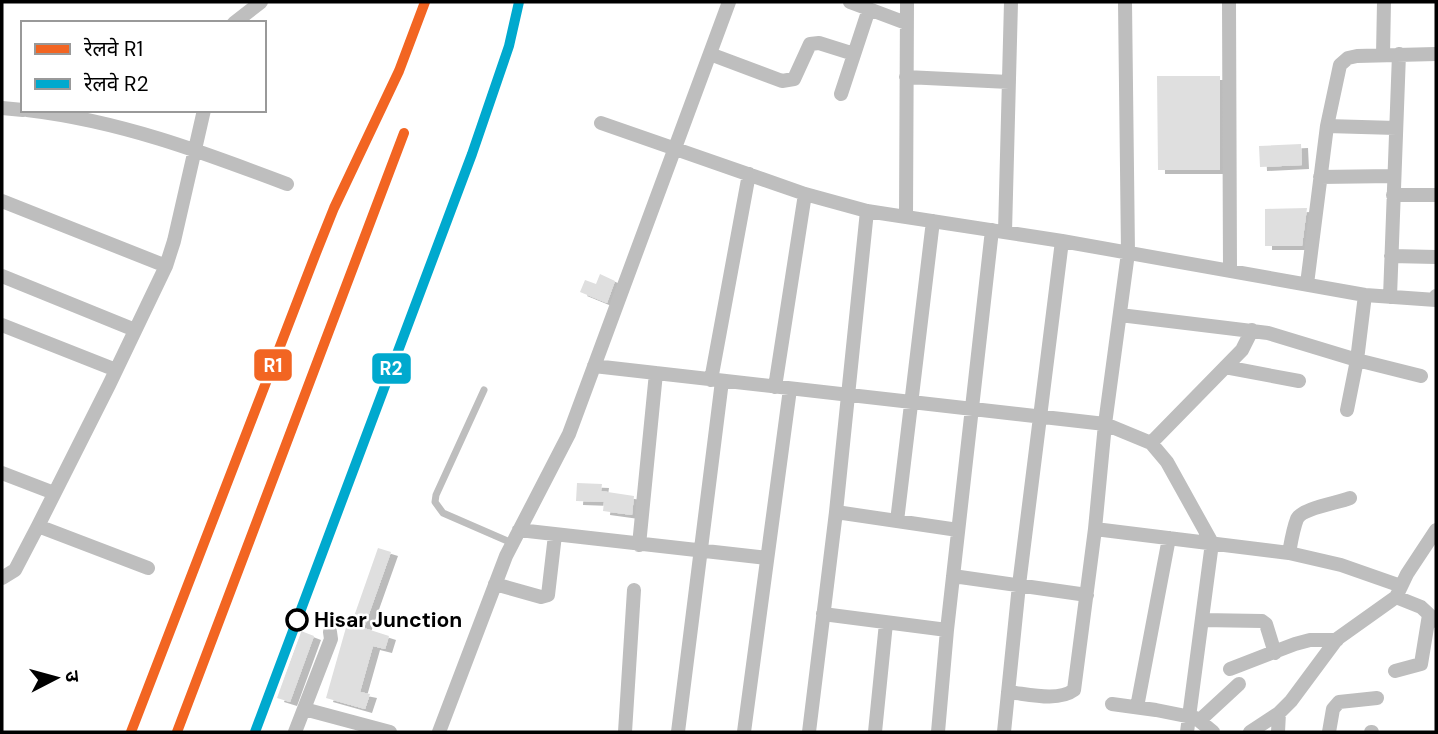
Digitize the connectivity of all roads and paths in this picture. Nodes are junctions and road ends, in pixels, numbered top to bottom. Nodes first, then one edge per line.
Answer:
1 (261, 2) edge
2 (729, 2) edge
3 (850, 2) edge
4 (907, 2) edge
5 (1011, 2) edge
6 (1125, 2) edge
7 (1229, 2) edge
8 (1384, 2) edge
9 (869, 9) junction
10 (237, 21) edge
11 (906, 23) junction
12 (710, 54) junction
13 (854, 54) junction
14 (1399, 54) junction
15 (1436, 54) edge
16 (1383, 55) junction
17 (906, 77) junction
18 (1009, 82) junction
19 (841, 94) dead end
20 (2, 108) edge
21 (21, 110) edge
22 (42, 112) edge
23 (203, 112) edge
24 (601, 123) dead end
25 (1327, 126) junction
26 (1396, 128) junction
27 (194, 149) junction
28 (676, 149) junction
29 (749, 174) junction
30 (1394, 176) junction
31 (1320, 177) junction
32 (287, 184) dead end
33 (804, 194) junction
34 (1394, 195) junction
35 (1436, 195) edge
36 (2, 201) edge
37 (867, 211) junction
38 (906, 217) junction
39 (933, 221) junction
40 (998, 231) junction
41 (1062, 241) junction
42 (1128, 253) junction
43 (1391, 256) junction
44 (1436, 257) edge
45 (166, 266) junction
46 (1230, 271) junction
47 (2, 276) edge
48 (1307, 284) junction
49 (1365, 295) junction
50 (1436, 296) edge
51 (1390, 297) junction
52 (1120, 315) junction
53 (2, 325) edge
54 (135, 330) junction
55 (1252, 330) junction
56 (1357, 360) junction
57 (594, 366) junction
58 (1225, 366) junction
59 (116, 370) junction
60 (656, 373) junction
61 (1421, 376) dead end
62 (717, 381) junction
63 (1298, 381) dead end
64 (783, 388) junction
65 (484, 390) dead end
66 (847, 395) junction
67 (911, 401) junction
68 (972, 409) junction
69 (1347, 410) dead end
70 (1039, 417) junction
71 (1105, 424) junction
72 (1151, 443) junction
73 (2, 473) edge
74 (54, 493) junction
75 (1350, 498) dead end
76 (836, 512) junction
77 (897, 521) junction
78 (38, 526) junction
79 (1095, 529) junction
80 (958, 530) junction
81 (1436, 530) edge
82 (555, 535) junction
83 (516, 537) junction
84 (1169, 538) junction
85 (1212, 543) junction
86 (639, 545) junction
87 (701, 552) junction
88 (1289, 553) junction
89 (767, 558) junction
90 (148, 568) dead end
91 (953, 576) junction
92 (2, 578) edge
93 (495, 584) junction
94 (1019, 585) junction
95 (634, 590) dead end
96 (1398, 592) junction
97 (1087, 595) junction
98 (823, 614) junction
99 (1433, 618) edge
100 (1202, 620) junction
101 (886, 623) junction
102 (947, 630) junction
103 (330, 632) dead end
104 (1337, 640) junction
105 (1275, 653) junction
106 (1230, 669) dead end
107 (1395, 671) dead end
108 (1239, 684) dead end
109 (1008, 692) junction
110 (1377, 698) dead end
111 (1112, 704) dead end
112 (1137, 707) junction
113 (304, 709) junction
114 (1279, 713) junction
115 (1193, 723) edge
116 (295, 732) edge
117 (390, 732) edge
118 (439, 732) edge
119 (625, 732) edge
120 (678, 732) edge
121 (744, 732) edge
122 (809, 732) edge
123 (875, 732) edge
124 (938, 732) edge
125 (1004, 732) edge
126 (1213, 732) edge
127 (1250, 732) edge
128 (1278, 732) edge
129 (1329, 732) edge

1 - 10 street
2 - 12 street
3 - 9 street
4 - 11 street
5 - 18 street
6 - 42 street
7 - 46 street
8 - 16 street
9 - 11 street
9 - 13 street
11 - 17 street
12 - 13 street
12 - 28 street
13 - 19 street
14 - 15 street
14 - 16 street
14 - 26 street
16 - 25 street
17 - 18 street
17 - 38 street
18 - 40 street
20 - 21 street
22 - 27 street
23 - 27 street
24 - 28 street
25 - 26 street
25 - 31 street
26 - 30 street
27 - 32 street
27 - 45 street
28 - 29 street
28 - 57 street
29 - 33 street
29 - 62 street
30 - 31 street
30 - 34 street
31 - 48 street
33 - 37 street
33 - 64 street
34 - 35 street
34 - 43 street
36 - 45 street
37 - 38 street
37 - 66 street
38 - 39 street
39 - 40 street
39 - 67 street
40 - 41 street
40 - 68 street
41 - 42 street
41 - 70 street
42 - 46 street
42 - 52 street
43 - 44 street
43 - 51 street
45 - 54 street
46 - 48 street
47 - 54 street
48 - 49 street
49 - 51 street
49 - 56 street
50 - 51 street
52 - 55 street
52 - 71 street
53 - 59 street
54 - 59 street
55 - 56 street
55 - 58 street
56 - 61 street
56 - 69 street
57 - 60 street
57 - 83 street
58 - 63 street
58 - 72 street
59 - 74 street
60 - 62 street
60 - 86 street
62 - 64 street
62 - 87 street
64 - 66 street
64 - 89 street
65 - 83 lane
66 - 67 street
66 - 76 street
67 - 68 street
67 - 77 street
68 - 70 street
68 - 80 street
70 - 71 street
70 - 94 street
71 - 72 street
71 - 79 street
72 - 85 street
73 - 74 street
74 - 78 street
75 - 88 street
76 - 77 street
76 - 98 street
77 - 80 street
78 - 90 street
78 - 92 street
79 - 84 street
79 - 97 street
80 - 91 street
81 - 96 street
82 - 83 street
82 - 86 street
82 - 93 street
83 - 93 street
84 - 85 street
84 - 112 street
85 - 88 street
85 - 100 street
86 - 87 street
87 - 89 street
87 - 120 street
88 - 96 street
89 - 121 street
91 - 94 street
91 - 102 street
93 - 118 street
94 - 97 street
94 - 109 street
95 - 119 street
96 - 99 street
96 - 104 street
97 - 109 street
98 - 101 street
98 - 122 street
99 - 107 street
100 - 105 street
100 - 115 street
101 - 102 street
101 - 123 street
102 - 124 street
103 - 113 street
104 - 105 street
104 - 114 street
105 - 106 street
108 - 115 street
109 - 125 street
110 - 129 street
111 - 112 street
112 - 115 street
113 - 116 street
113 - 117 street
114 - 127 street
114 - 128 street
115 - 126 street

